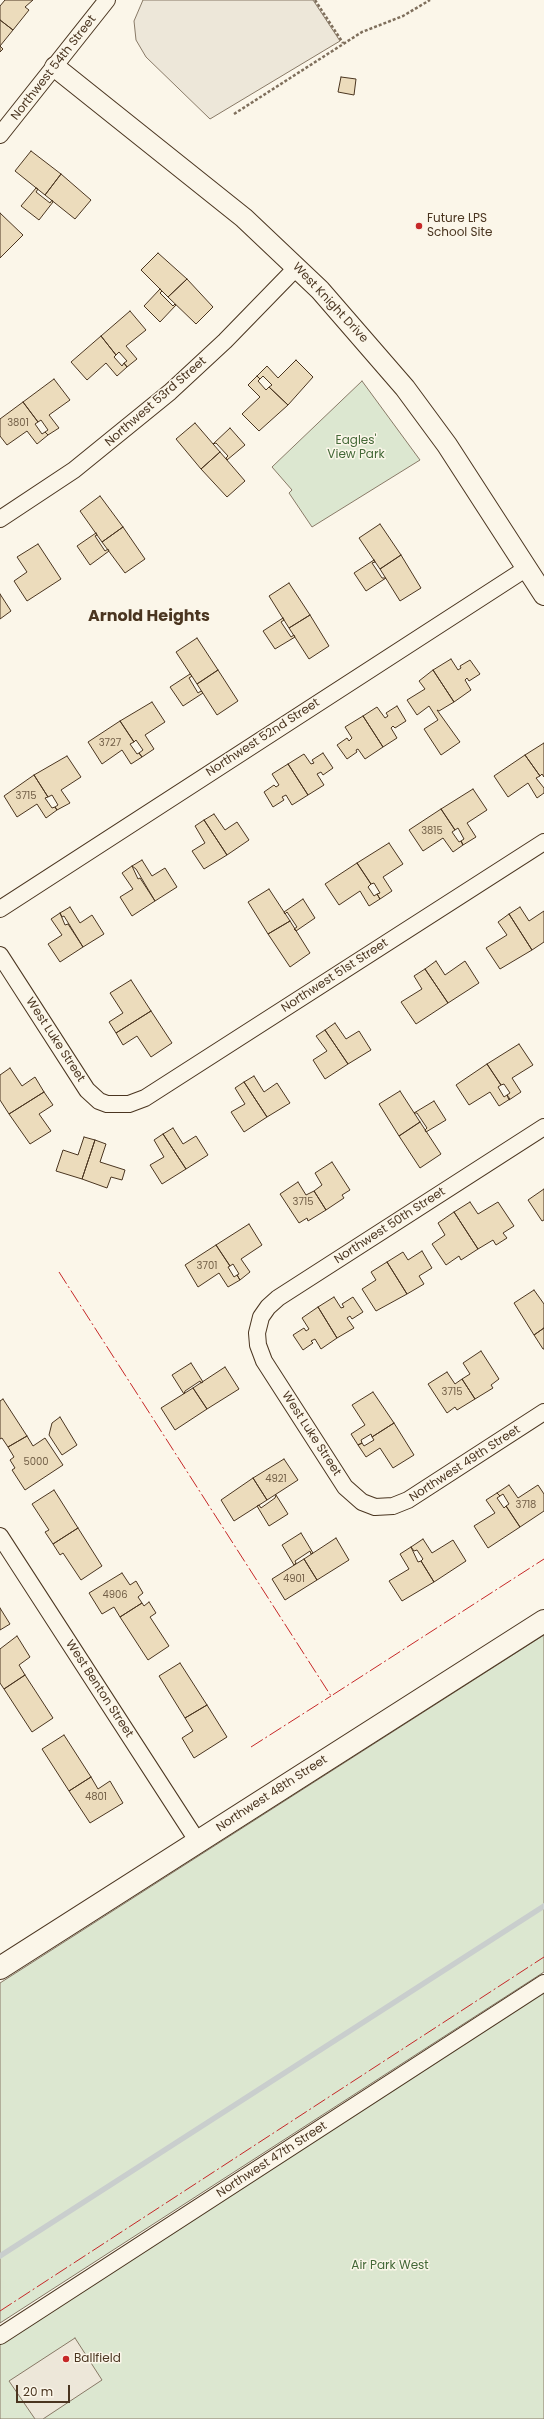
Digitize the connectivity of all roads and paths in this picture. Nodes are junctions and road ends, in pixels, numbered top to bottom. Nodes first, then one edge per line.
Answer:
1 (107, 0) edge
2 (315, 0) edge
3 (430, 0) edge
4 (344, 43) junction
5 (55, 67) junction
6 (234, 114) dead end
7 (0, 135) edge
8 (297, 267) junction
9 (0, 520) edge
10 (527, 568) junction
11 (544, 595) edge
12 (544, 842) edge
13 (0, 909) edge
14 (0, 955) edge
15 (124, 1105) joint
16 (544, 1127) edge
17 (257, 1341) joint
18 (544, 1412) edge
19 (382, 1508) joint
20 (0, 1536) edge
21 (544, 1621) edge
22 (198, 1842) junction
23 (0, 1968) edge
24 (544, 1983) edge
25 (0, 2336) edge

1 - 5 street, Northwest 54th Street
2 - 4 path
3 - 4 path
4 - 6 path
5 - 7 street, Northwest 54th Street
5 - 8 street, West Knight Drive
8 - 9 street, Northwest 53rd Street
8 - 10 street, West Knight Drive
10 - 11 street, West Knight Drive
10 - 13 street, Northwest 52nd Street
12 - 15 street, Northwest 51st Street
14 - 15 street, West Luke Street
16 - 17 street, Northwest 50th Street
17 - 19 street, West Luke Street
18 - 19 street, Northwest 49th Street
20 - 22 street, West Benton Street
21 - 22 main road, Northwest 48th Street
22 - 23 main road, Northwest 48th Street
24 - 25 street, Northwest 47th Street

